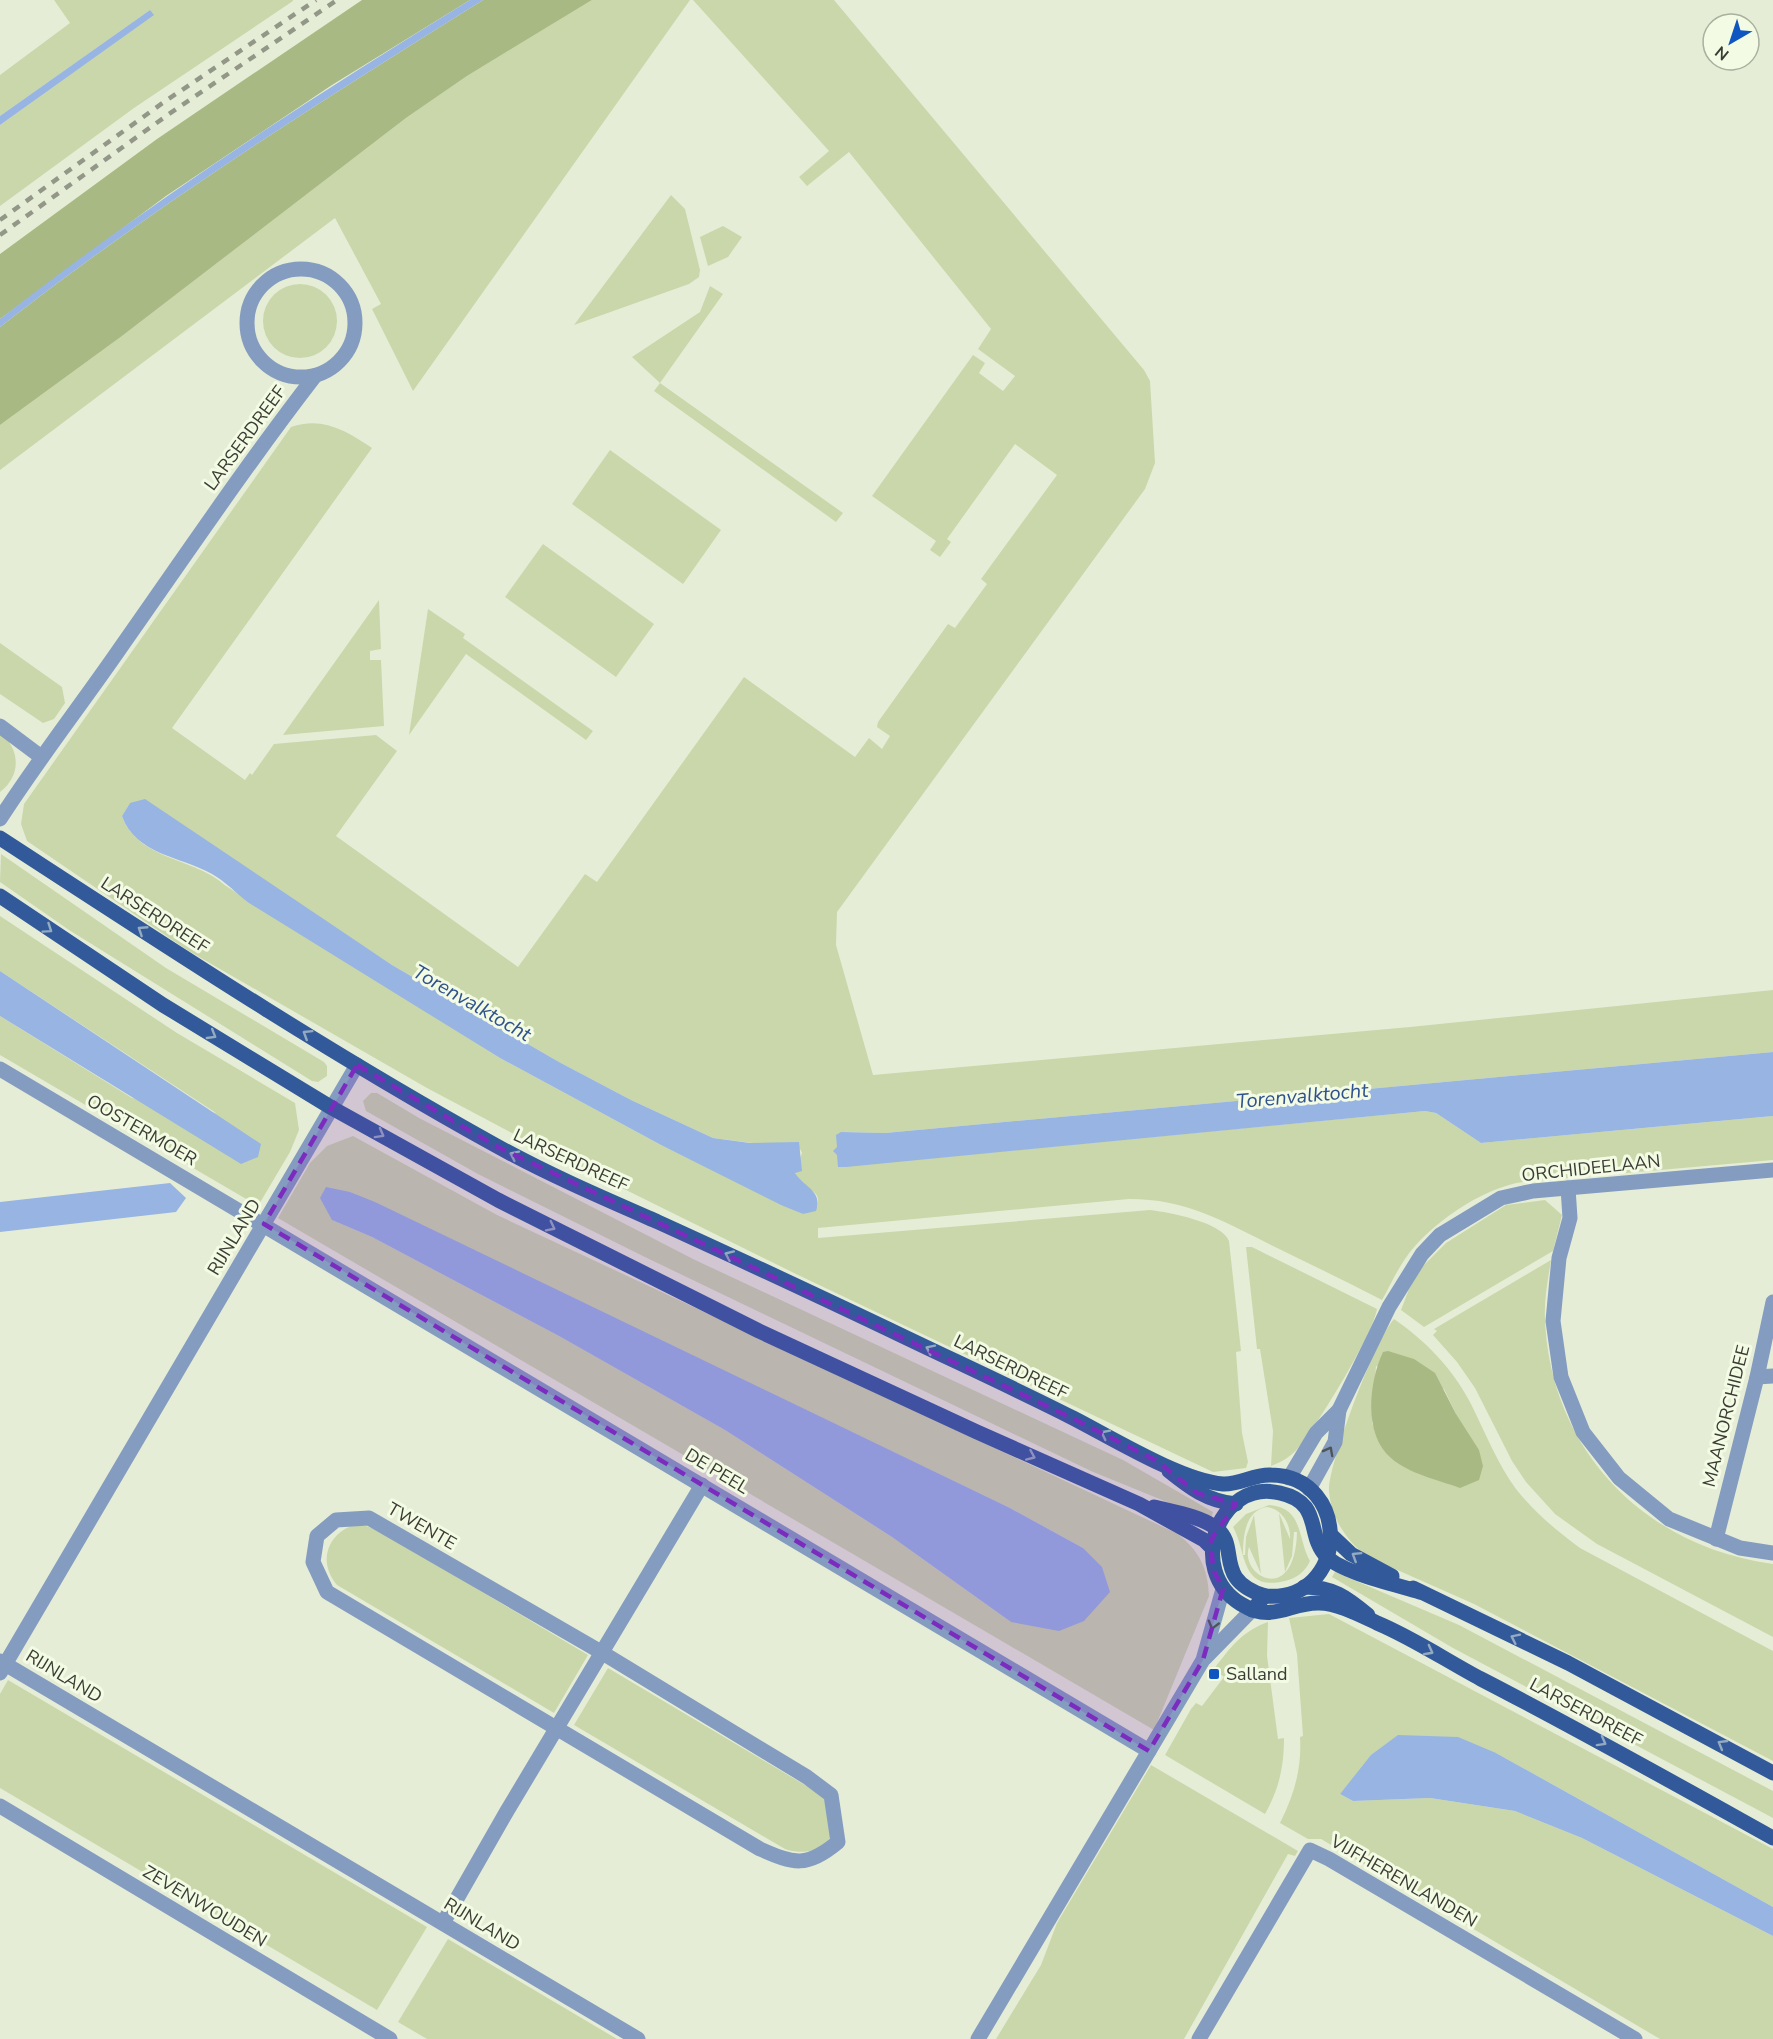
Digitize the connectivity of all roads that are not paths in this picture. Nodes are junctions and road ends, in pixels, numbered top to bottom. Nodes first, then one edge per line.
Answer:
1 (315, 376) junction
2 (0, 726) edge
3 (40, 756) junction
4 (0, 819) edge
5 (0, 838) edge
6 (0, 896) edge
7 (357, 1065) junction
8 (0, 1069) edge
9 (332, 1108) junction
10 (1773, 1170) edge
11 (1568, 1188) junction
12 (264, 1224) junction
13 (1773, 1302) edge
14 (1765, 1376) edge
15 (1339, 1410) junction
16 (1157, 1461) junction
17 (1289, 1478) junction
18 (702, 1485) junction
19 (1309, 1489) junction
20 (1279, 1492) junction
21 (1139, 1504) junction
22 (1236, 1504) junction
23 (1217, 1529) junction
24 (1332, 1536) junction
25 (1716, 1539) junction
26 (1211, 1547) junction
27 (1773, 1553) edge
28 (1328, 1557) junction
29 (1304, 1587) junction
30 (1223, 1589) junction
31 (1420, 1592) junction
32 (1265, 1596) junction
33 (1252, 1610) junction
34 (1378, 1623) junction
35 (601, 1652) junction
36 (1203, 1660) junction
37 (2, 1666) edge
38 (556, 1728) junction
39 (1149, 1751) junction
40 (1773, 1773) edge
41 (0, 1806) edge
42 (1773, 1838) edge
43 (443, 1923) junction
44 (381, 2037) edge
45 (638, 2039) edge
46 (978, 2039) edge
47 (1199, 2039) edge
48 (1635, 2039) edge

1 - 1 street, LARSERDREEF
1 - 3 street, LARSERDREEF
2 - 3 street
3 - 4 street, LARSERDREEF
7 -> 5 main road, LARSERDREEF
6 -> 9 main road
7 - 9 street, RIJNLAND
16 -> 7 main road, LARSERDREEF
8 - 12 street, OOSTERMOER
9 - 12 street, RIJNLAND
9 -> 21 main road
10 - 11 street, ORCHIDEELAAN
11 - 15 street, ORCHIDEELAAN
11 - 25 street
12 - 18 street, DE PEEL
12 - 37 street, RIJNLAND
13 - 14 street, MAANORCHIDEE
14 - 25 street, MAANORCHIDEE
15 - 17 street
19 -> 15 street
16 - 17 main road, LARSERDREEF
16 - 22 main road, LARSERDREEF
17 - 19 main road
17 - 20 main road
18 - 35 street
18 - 39 street, DE PEEL
19 - 24 main road
20 - 22 main road
20 - 28 main road
21 - 23 main road
21 - 26 main road
22 - 23 main road
23 - 26 main road
23 - 32 main road
24 - 28 main road
31 -> 24 main road, LARSERDREEF
25 - 27 street
26 - 30 main road
28 - 29 main road
28 - 31 main road, LARSERDREEF
29 - 32 main road
29 - 34 main road, LARSERDREEF
30 - 33 main road
30 -> 36 street
40 -> 31 main road, LARSERDREEF
32 - 33 main road
33 - 34 main road, LARSERDREEF
33 - 36 street
34 -> 42 main road, LARSERDREEF
35 - 38 street
35 - 38 street, TWENTE
35 - 38 street, TWENTE
36 - 39 street
37 - 43 street, RIJNLAND
38 - 43 street
39 - 46 street
41 - 44 street, ZEVENWOUDEN
43 - 45 street, RIJNLAND
47 - 48 street, VIJFHERENLANDEN

